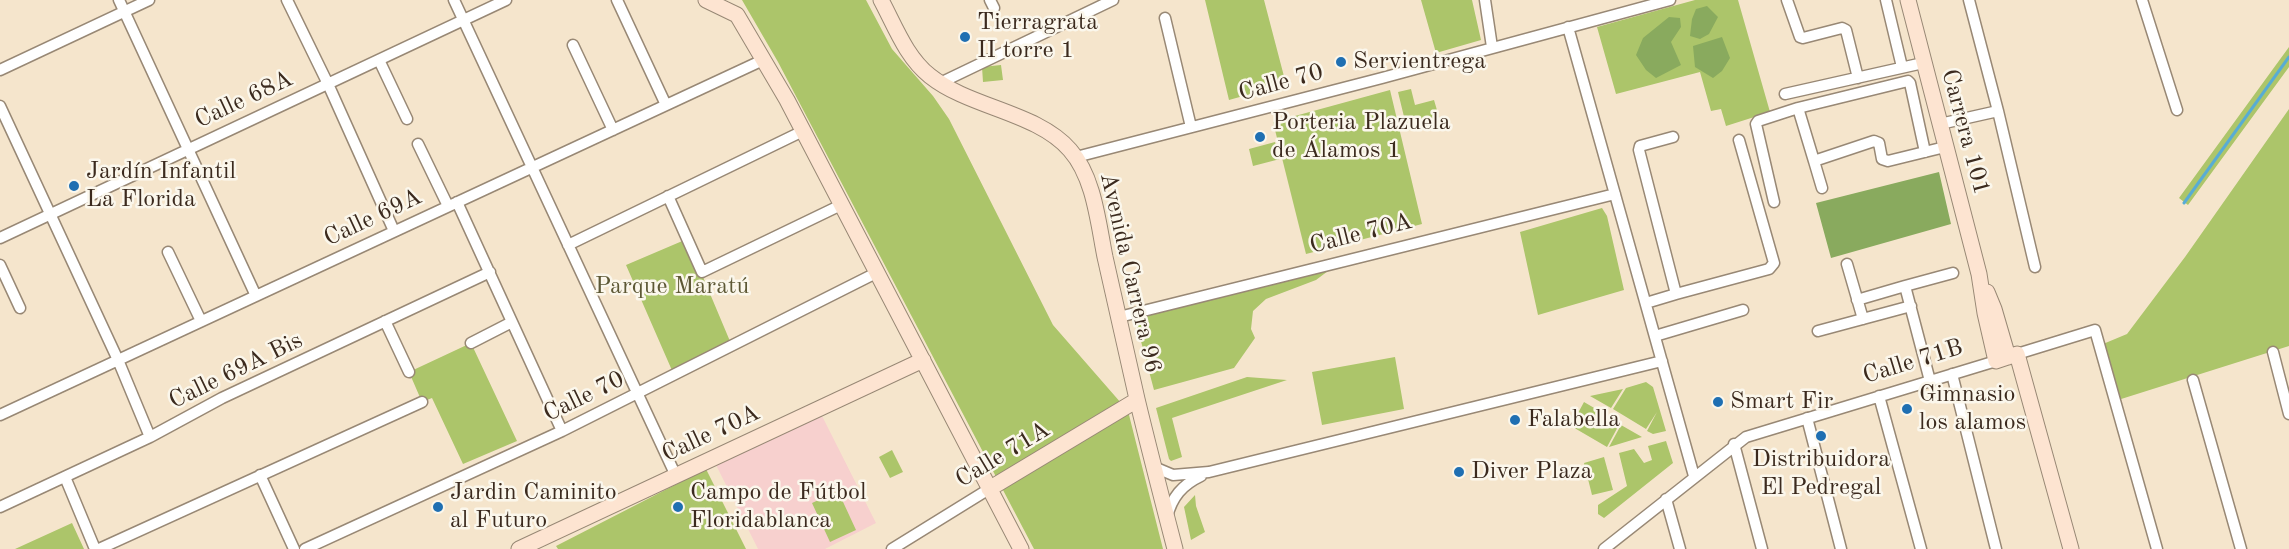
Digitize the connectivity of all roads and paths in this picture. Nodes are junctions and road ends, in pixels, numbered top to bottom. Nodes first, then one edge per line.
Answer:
1 (119, 0) edge
2 (149, 0) edge
3 (287, 0) edge
4 (454, 0) edge
5 (506, 0) edge
6 (617, 0) edge
7 (706, 0) edge
8 (730, 0) edge
9 (881, 0) edge
10 (1113, 0) edge
11 (1485, 0) edge
12 (1670, 0) edge
13 (1787, 0) edge
14 (1886, 0) edge
15 (1908, 0) edge
16 (1969, 0) edge
17 (2142, 0) edge
18 (124, 12) junction
19 (737, 15) junction
20 (1165, 18) dead end
21 (463, 20) junction
22 (1568, 27) junction
23 (573, 45) dead end
24 (1492, 47) junction
25 (379, 60) junction
26 (763, 60) junction
27 (1923, 63) junction
28 (1902, 67) junction
29 (0, 70) edge
30 (1858, 78) junction
31 (940, 83) junction
32 (328, 84) junction
33 (1785, 94) dead end
34 (666, 105) junction
35 (0, 106) edge
36 (1798, 108) junction
37 (2177, 110) dead end
38 (1998, 111) junction
39 (407, 119) dead end
40 (1940, 124) junction
41 (1191, 127) junction
42 (613, 130) junction
43 (803, 131) junction
44 (1673, 137) dead end
45 (1739, 140) dead end
46 (418, 144) dead end
47 (1945, 147) junction
48 (188, 149) junction
49 (1925, 152) junction
50 (1076, 158) junction
51 (1814, 161) junction
52 (532, 167) junction
53 (1822, 188) dead end
54 (1615, 194) junction
55 (668, 196) junction
56 (1774, 202) dead end
57 (452, 204) junction
58 (842, 205) junction
59 (50, 214) junction
60 (394, 231) junction
61 (0, 238) edge
62 (568, 245) junction
63 (168, 252) dead end
64 (1847, 264) dead end
65 (0, 265) edge
66 (2035, 267) dead end
67 (490, 272) junction
68 (876, 273) junction
69 (1953, 273) dead end
70 (1905, 286) junction
71 (1676, 294) junction
72 (256, 296) junction
73 (1857, 300) junction
74 (1646, 303) junction
75 (1911, 306) junction
76 (20, 308) dead end
77 (1743, 310) dead end
78 (1119, 317) junction
79 (1863, 319) junction
80 (201, 321) junction
81 (385, 321) junction
82 (512, 322) junction
83 (1818, 331) dead end
84 (1655, 336) junction
85 (471, 343) dead end
86 (2273, 352) dead end
87 (2007, 357) junction
88 (118, 360) junction
89 (923, 360) junction
90 (1662, 361) junction
91 (409, 372) dead end
92 (1952, 374) junction
93 (2193, 380) dead end
94 (1930, 381) junction
95 (638, 394) junction
96 (1879, 396) junction
97 (1137, 400) junction
98 (422, 402) dead end
99 (2289, 414) edge
100 (0, 415) edge
101 (1807, 418) junction
102 (562, 431) junction
103 (150, 437) junction
104 (1734, 444) junction
105 (1154, 467) junction
106 (1209, 472) junction
107 (260, 475) junction
108 (676, 476) junction
109 (1694, 476) junction
110 (65, 477) junction
111 (989, 489) junction
112 (1666, 499) junction
113 (0, 507) edge
114 (1167, 518) junction
115 (1608, 547) edge
116 (97, 549) edge
117 (294, 549) edge
118 (306, 549) edge
119 (519, 549) edge
120 (893, 549) edge
121 (1021, 549) edge
122 (1175, 549) edge
123 (1680, 549) edge
124 (1762, 549) edge
125 (1841, 549) edge
126 (1921, 549) edge
127 (1996, 549) edge
128 (2071, 549) edge
129 (2157, 549) edge
130 (2241, 549) edge

1 - 18 street
2 - 18 street
3 - 32 street
4 - 21 street
5 - 21 street, Calle 68A
6 - 34 street
7 - 19 main road
8 - 19 street
9 - 31 main road, Avenida Carrera 96
10 - 31 street
11 - 24 street
12 - 22 street, Calle 70
13 - 30 street
14 - 28 street
15 - 27 main road, Carrera 101
16 - 38 street
17 - 37 street
18 - 29 street
18 - 48 street
19 - 26 main road
20 - 41 street
21 - 25 street, Calle 68A
21 - 52 street
22 - 24 street, Calle 70
22 - 54 street
23 - 42 street
24 - 41 street, Calle 70
25 - 32 street, Calle 68A
25 - 39 street
26 - 34 street, Calle 69A
26 - 43 main road
27 - 28 street
27 - 40 main road, Carrera 101
28 - 30 street
30 - 33 street
31 - 50 main road, Avenida Carrera 96
32 - 48 street, Calle 68A
32 - 60 street
34 - 42 street, Calle 69A
35 - 59 street
36 - 49 street
36 - 51 street
36 - 56 street
38 - 40 street
38 - 66 street
40 - 47 main road, Carrera 101
41 - 50 street, Calle 70
42 - 52 street, Calle 69A
43 - 55 street
43 - 58 main road
44 - 71 street
45 - 71 street
46 - 57 street
47 - 49 street
47 - 87 main road, Carrera 101
48 - 59 street, Calle 68A
48 - 72 street
49 - 51 street
50 - 78 main road, Avenida Carrera 96
51 - 53 street
52 - 57 street, Calle 69A
52 - 62 street
54 - 74 street
54 - 78 street, Calle 70A
55 - 58 street
55 - 62 street
57 - 60 street, Calle 69A
57 - 67 street
58 - 68 main road
59 - 61 street, Calle 68A
59 - 88 street
60 - 72 street, Calle 69A
62 - 95 street
63 - 80 street
64 - 73 street
65 - 76 street
67 - 81 street, Calle 69A Bis
67 - 82 street
68 - 89 main road
68 - 95 street, Calle 70
69 - 70 street
70 - 73 street
70 - 75 street
71 - 74 street
72 - 80 street, Calle 69A
73 - 79 street
74 - 84 street
75 - 79 street
75 - 94 street
77 - 84 street
78 - 97 main road, Avenida Carrera 96
79 - 83 street
80 - 88 street, Calle 69A
81 - 91 street
81 - 103 street, Calle 69A Bis
82 - 85 street
82 - 102 street
84 - 90 street
86 - 99 street
87 - 92 street, Calle 71B
87 - 128 main road, Carrera 101
87 - 129 street, Calle 71B
88 - 100 street, Calle 69A
88 - 103 street
89 - 108 main road, Calle 70A
89 - 111 main road
90 - 106 street
90 - 109 street
92 - 94 street, Calle 71B
92 - 127 street
93 - 130 street
94 - 96 street, Calle 71B
95 - 102 street, Calle 70
95 - 108 street
96 - 101 street, Calle 71B
96 - 126 street
97 - 105 main road, Avenida Carrera 96
97 - 111 main road, Calle 71A
98 - 107 street
101 - 104 street, Calle 71B
101 - 125 street
102 - 118 street, Calle 70
103 - 110 street, Calle 69A Bis
104 - 109 street, Calle 71B
104 - 124 street
105 - 106 street
105 - 114 main road, Avenida Carrera 96
106 - 114 street
107 - 116 street
107 - 117 street
108 - 119 main road, Calle 70A
109 - 112 street, Calle 71B
110 - 113 street, Calle 69A Bis
110 - 116 street
111 - 120 street, Calle 71A
111 - 121 main road
112 - 115 street, Calle 71B
112 - 123 street
114 - 122 main road, Avenida Carrera 96

